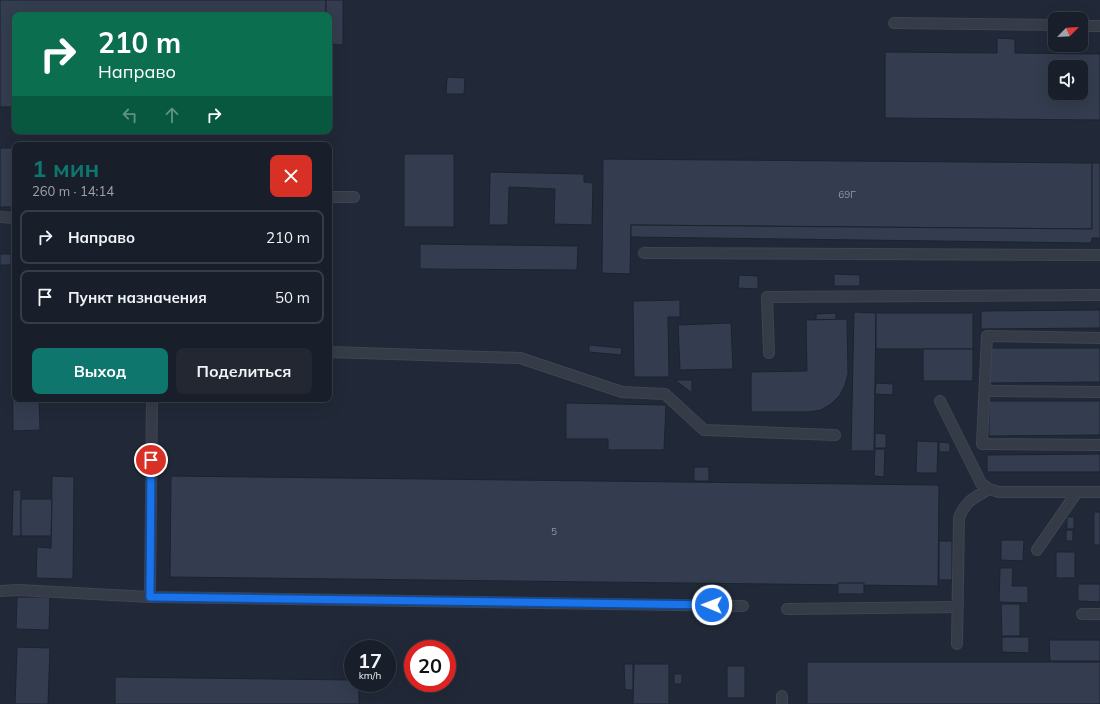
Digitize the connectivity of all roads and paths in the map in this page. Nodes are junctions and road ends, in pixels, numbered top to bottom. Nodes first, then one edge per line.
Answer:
1 (894, 23) dead end
2 (1048, 25) edge
3 (1088, 26) edge
4 (1100, 26) edge
5 (332, 197) edge
6 (354, 197) dead end
7 (0, 217) edge
8 (12, 218) edge
9 (644, 253) dead end
10 (1100, 255) edge
11 (1100, 295) edge
12 (1100, 338) edge
13 (332, 352) edge
14 (769, 353) dead end
15 (985, 390) junction
16 (1100, 392) edge
17 (940, 401) dead end
18 (152, 402) edge
19 (836, 435) dead end
20 (1100, 445) edge
21 (989, 489) junction
22 (1077, 492) junction
23 (1100, 492) edge
24 (1037, 550) dead end
25 (0, 590) edge
26 (150, 597) junction
27 (743, 606) dead end
28 (958, 606) junction
29 (786, 609) dead end
30 (1082, 614) dead end
31 (1100, 614) edge
32 (957, 644) dead end

1 - 2 lane
3 - 4 lane
5 - 6 lane
7 - 8 lane
9 - 10 lane
11 - 14 lane
12 - 15 lane
13 - 19 lane
15 - 16 lane
15 - 20 lane
17 - 21 lane
18 - 26 lane
21 - 22 lane
21 - 28 lane
22 - 23 lane
22 - 24 lane
25 - 26 lane
26 - 27 lane
28 - 29 lane
28 - 32 lane
30 - 31 lane

